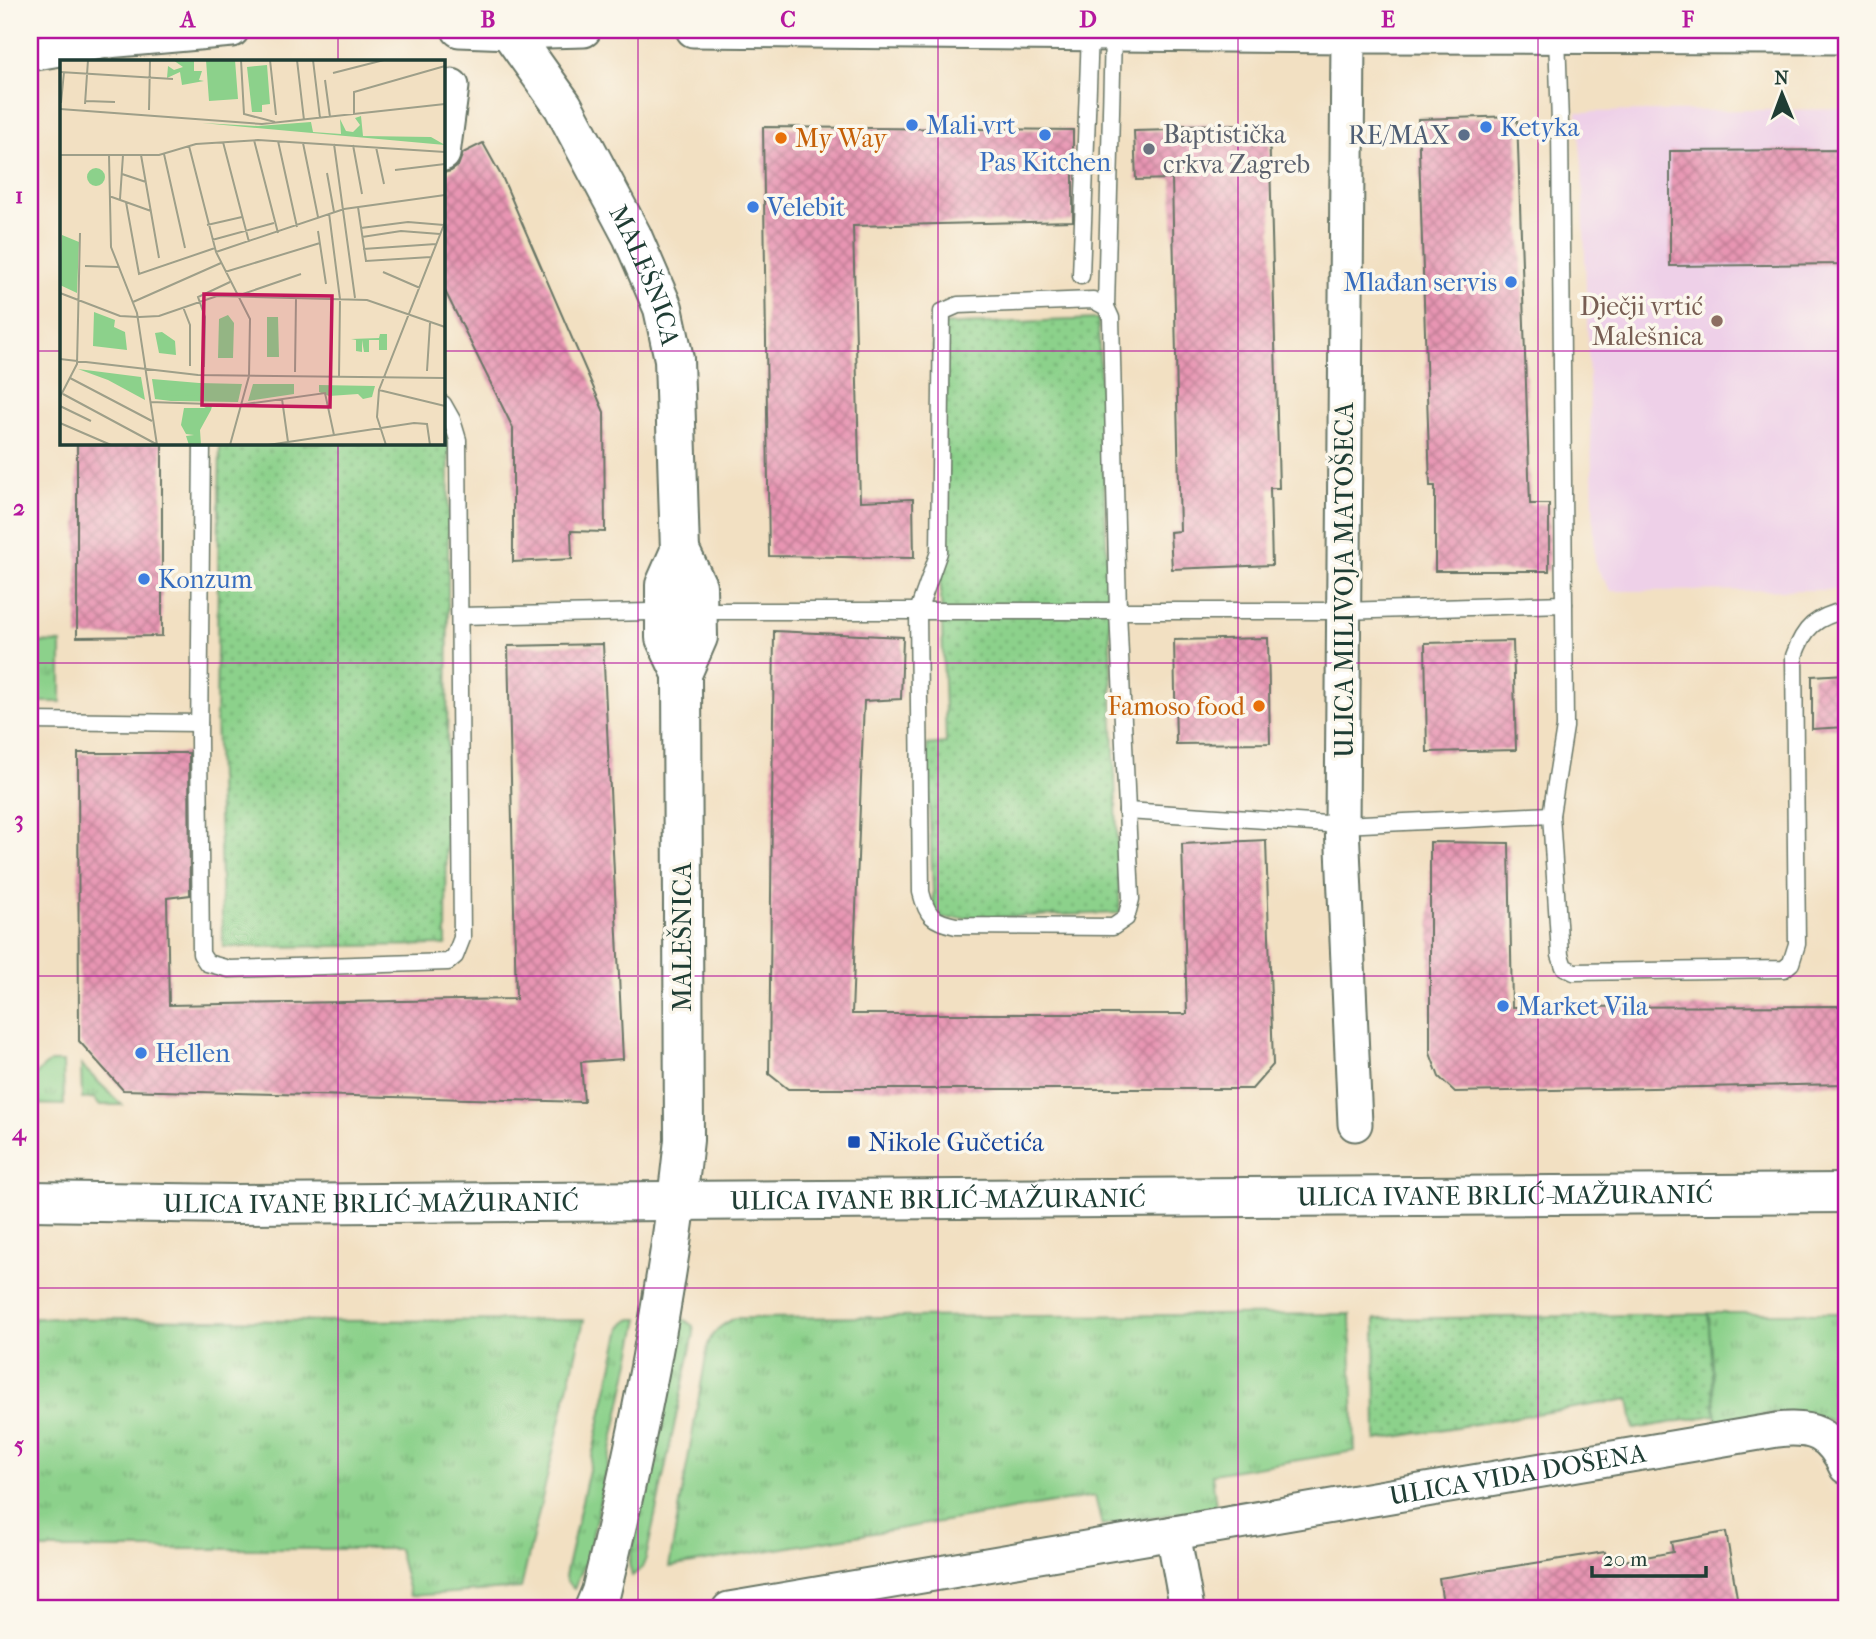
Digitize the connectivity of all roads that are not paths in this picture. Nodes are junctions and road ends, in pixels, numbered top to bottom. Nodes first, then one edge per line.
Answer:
1 (232, 30) edge
2 (459, 30) edge
3 (584, 30) edge
4 (693, 30) edge
5 (511, 31) edge
6 (1101, 34) junction
7 (1836, 34) edge
8 (1348, 36) junction
9 (1557, 36) junction
10 (30, 54) edge
11 (453, 86) dead end
12 (444, 147) edge
13 (1081, 276) dead end
14 (1105, 307) junction
15 (444, 406) edge
16 (202, 444) edge
17 (1564, 604) junction
18 (1118, 610) junction
19 (1846, 610) edge
20 (709, 611) dead end
21 (918, 611) junction
22 (1343, 611) junction
23 (650, 612) dead end
24 (460, 616) junction
25 (30, 721) edge
26 (199, 723) junction
27 (1127, 811) junction
28 (1551, 815) junction
29 (1342, 825) junction
30 (1355, 1124) dead end
31 (1846, 1193) edge
32 (678, 1200) junction
33 (30, 1201) edge
34 (1846, 1467) edge
35 (1173, 1533) junction
36 (594, 1609) edge
37 (729, 1609) edge
38 (1187, 1609) edge

1 - 10 street
2 - 5 street
3 - 5 street
4 - 6 street
5 - 32 street, MALEŠNICA
6 - 8 street
6 - 13 lane
6 - 14 lane
7 - 9 street
8 - 9 street
8 - 22 street, ULICA MILIVOJA MATOŠECA
9 - 17 lane
11 - 12 street
14 - 18 lane
14 - 21 lane
15 - 24 lane
16 - 26 lane
17 - 22 lane
17 - 28 lane
18 - 21 lane
18 - 22 lane
18 - 27 lane
19 - 28 lane
20 - 21 lane
21 - 27 lane
22 - 29 street, ULICA MILIVOJA MATOŠECA
23 - 24 lane
24 - 26 lane
25 - 26 lane
27 - 29 lane
28 - 29 lane
29 - 30 street, ULICA MILIVOJA MATOŠECA
31 - 32 street, ULICA IVANE BRLIĆ-MAŽURANIĆ
32 - 33 street, ULICA IVANE BRLIĆ-MAŽURANIĆ
32 - 36 street, MALEŠNICA
34 - 35 street, ULICA VIDA DOŠENA
35 - 37 street, ULICA VIDA DOŠENA
35 - 38 street

